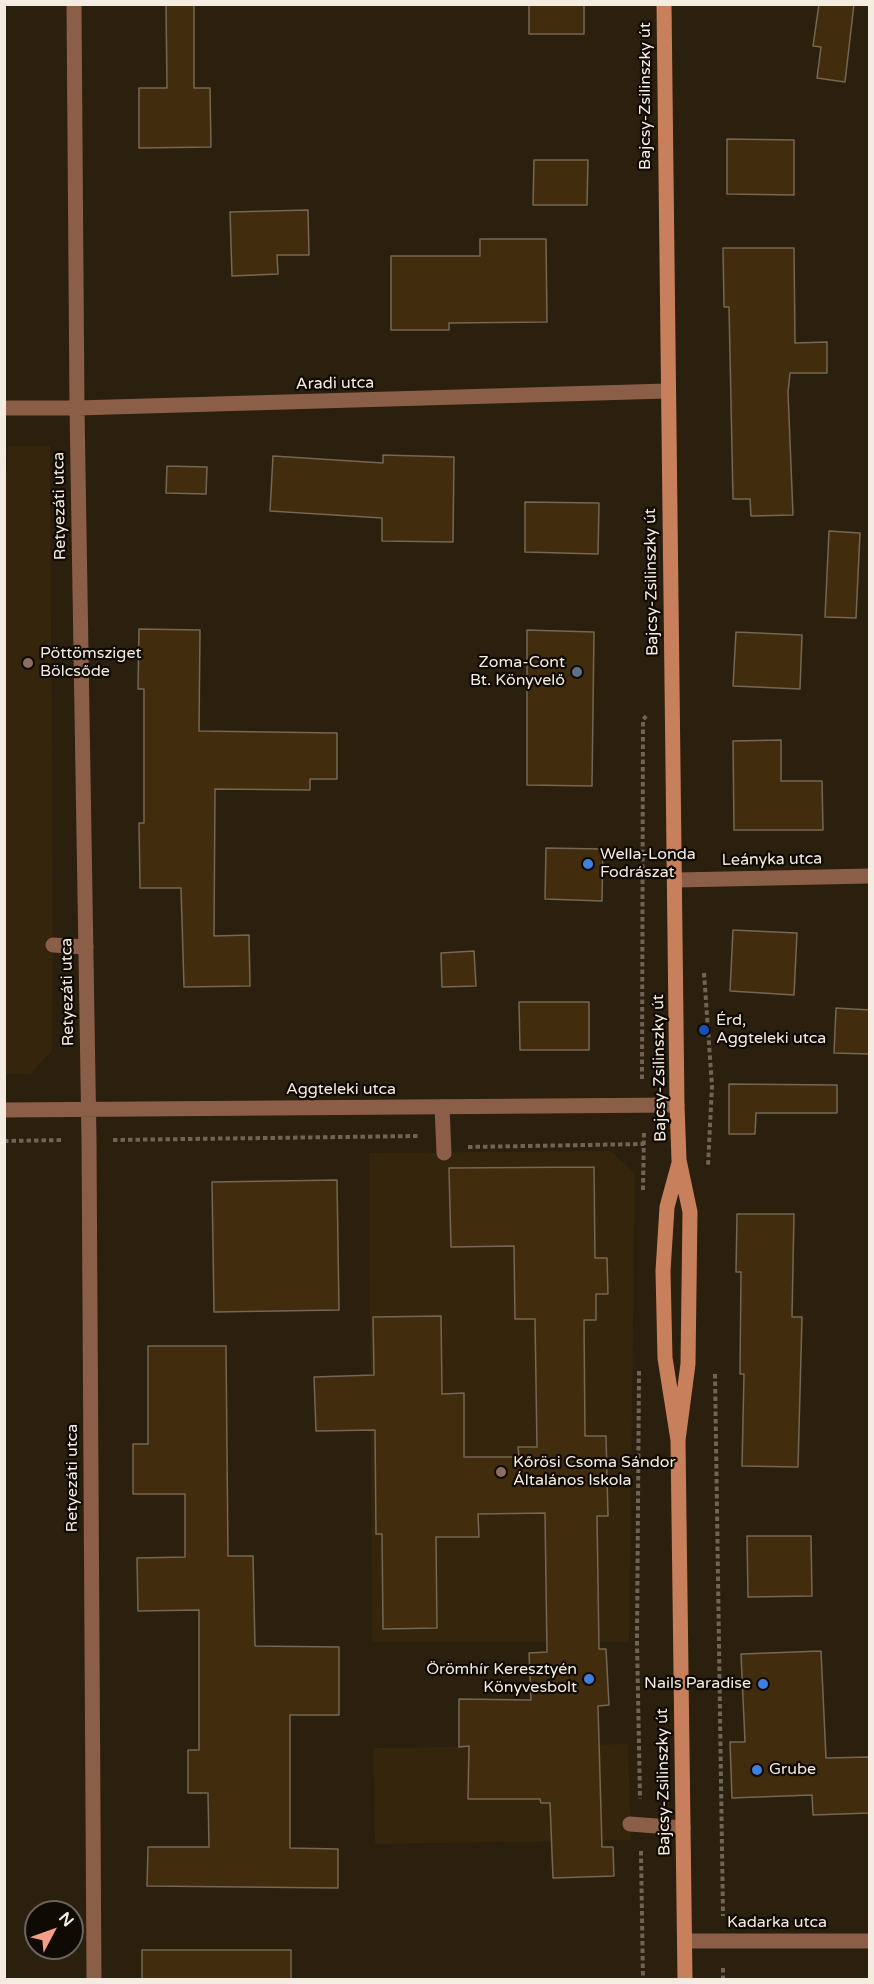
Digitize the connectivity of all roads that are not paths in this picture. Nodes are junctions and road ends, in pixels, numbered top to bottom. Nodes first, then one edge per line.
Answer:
1 (74, 4) edge
2 (664, 4) edge
3 (667, 391) junction
4 (4, 408) edge
5 (77, 408) junction
6 (870, 876) edge
7 (676, 880) junction
8 (53, 945) dead end
9 (86, 947) junction
10 (677, 1105) junction
11 (442, 1107) junction
12 (88, 1108) junction
13 (4, 1110) edge
14 (444, 1152) dead end
15 (680, 1160) junction
16 (678, 1440) junction
17 (630, 1824) dead end
18 (683, 1828) junction
19 (685, 1941) junction
20 (870, 1941) edge
21 (94, 1980) edge
22 (685, 1980) edge

1 - 5 street, Retyezáti utca
2 - 3 main road, Bajcsy-Zsilinszky út
3 - 5 street, Aradi utca
3 - 7 main road, Bajcsy-Zsilinszky út
4 - 5 street, Aradi utca
5 - 9 street, Retyezáti utca
6 - 7 street, Leányka utca
7 - 10 main road, Bajcsy-Zsilinszky út
8 - 9 street
9 - 12 street, Retyezáti utca
10 - 11 street, Aggteleki utca
10 - 15 main road, Bajcsy-Zsilinszky út
11 - 12 street, Aggteleki utca
11 - 14 street
12 - 13 street, Aggteleki utca
12 - 21 street, Retyezáti utca
15 - 16 main road, Bajcsy-Zsilinszky út
15 - 16 main road, Bajcsy-Zsilinszky út
16 - 18 main road, Bajcsy-Zsilinszky út
17 - 18 street
18 - 19 main road, Bajcsy-Zsilinszky út
19 - 20 street, Kadarka utca
19 - 22 main road, Bajcsy-Zsilinszky út

